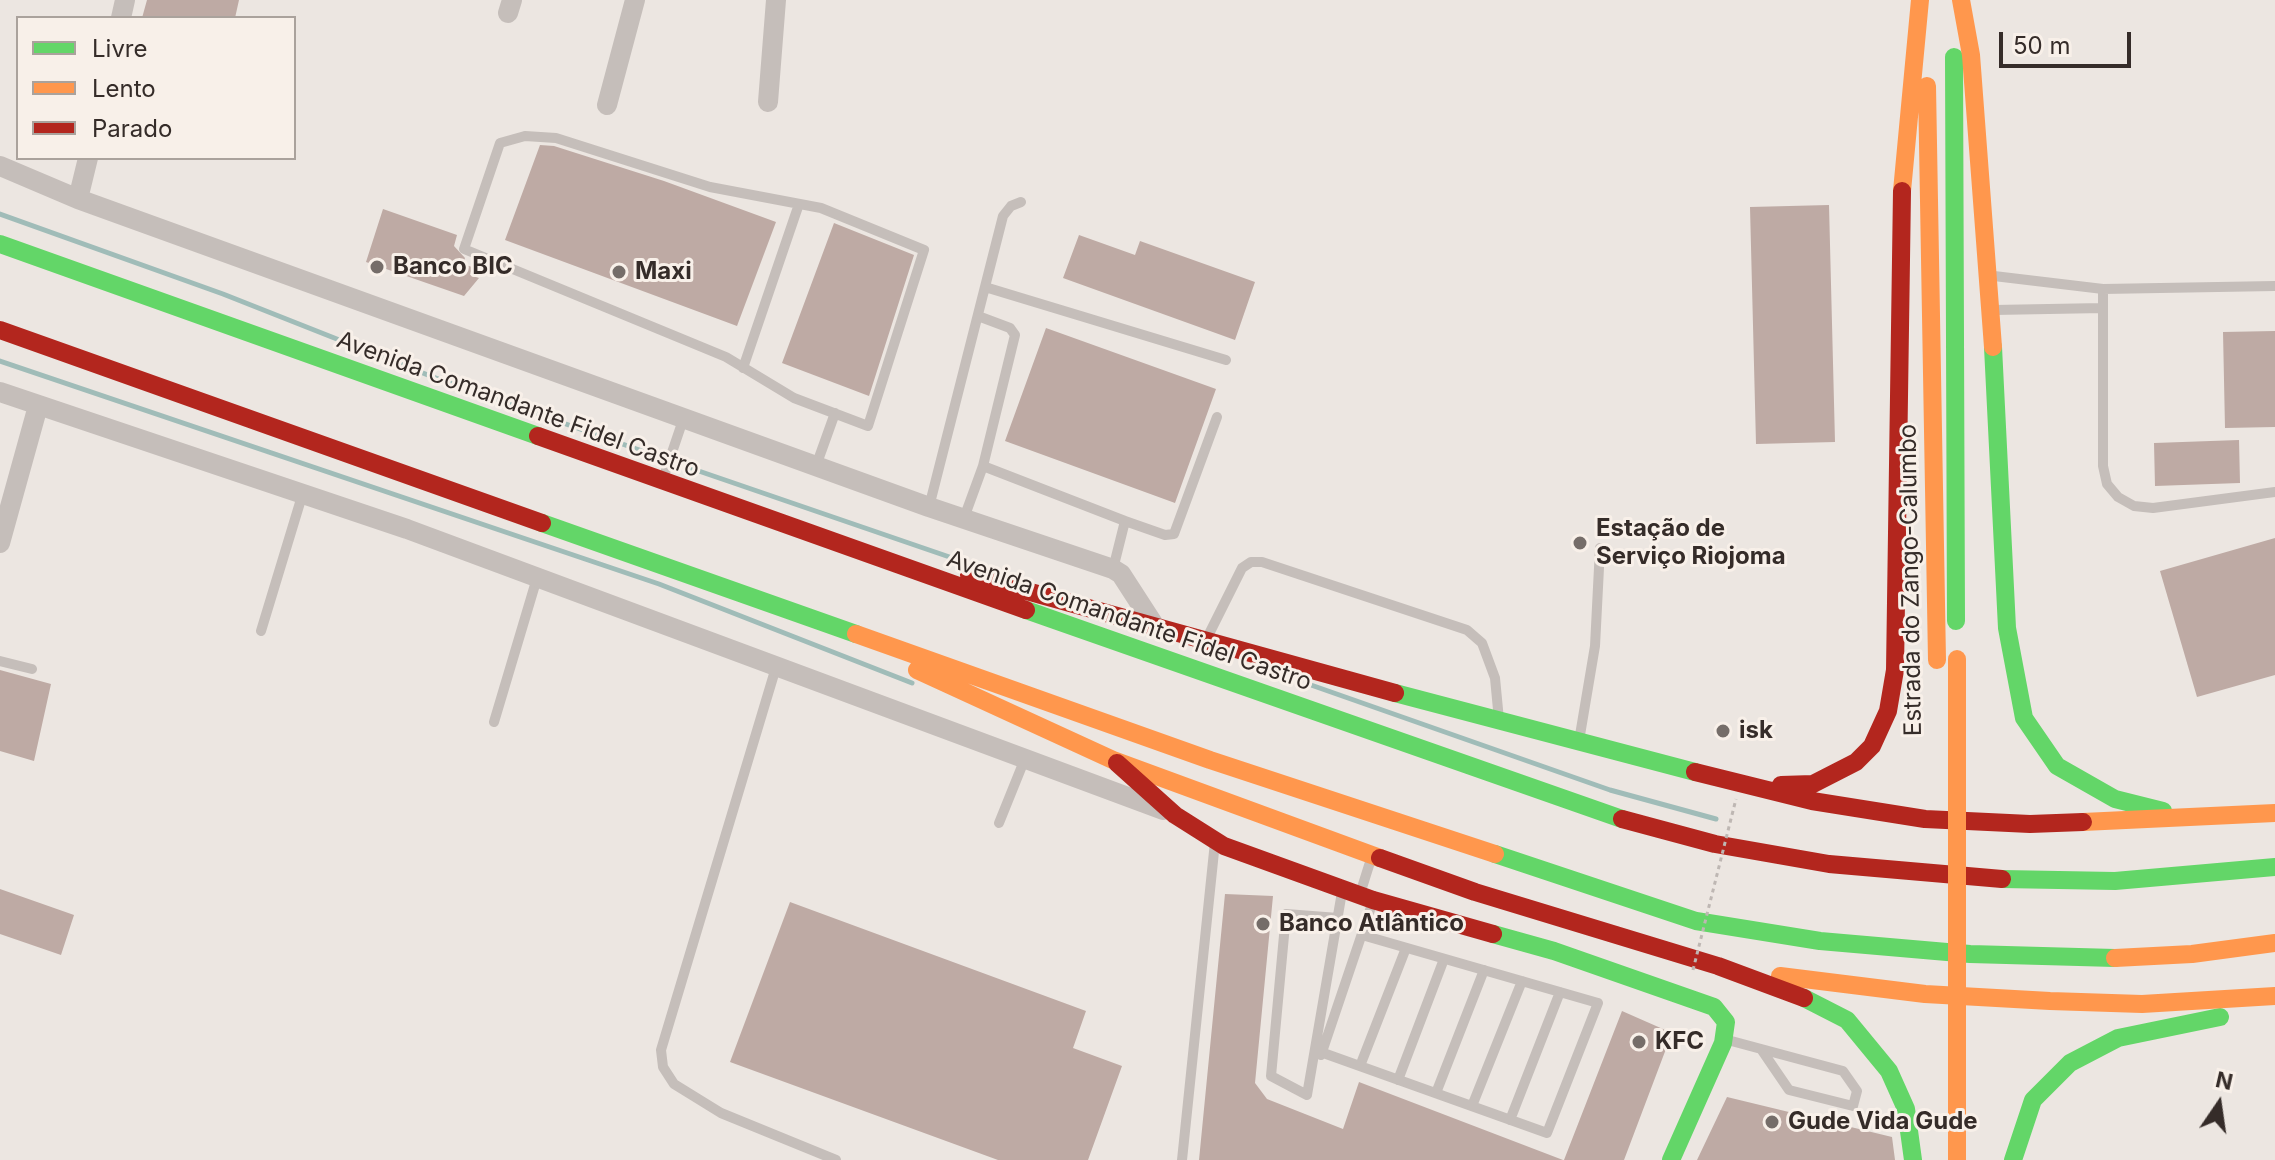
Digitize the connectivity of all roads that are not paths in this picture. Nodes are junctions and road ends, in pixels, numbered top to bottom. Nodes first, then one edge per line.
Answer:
1 (635, 0) edge
2 (776, 0) edge
3 (1923, 0) edge
4 (1954, 0) edge
5 (1961, 0) edge
6 (768, 102) dead end
7 (607, 105) dead end
8 (88, 160) edge
9 (0, 166) edge
10 (78, 199) junction
11 (1021, 202) dead end
12 (799, 204) junction
13 (0, 244) edge
14 (1989, 275) junction
15 (2275, 286) edge
16 (985, 287) junction
17 (2103, 289) junction
18 (2103, 308) junction
19 (1992, 310) junction
20 (978, 316) junction
21 (0, 330) edge
22 (1226, 360) dead end
23 (743, 368) junction
24 (0, 392) edge
25 (38, 406) junction
26 (835, 413) junction
27 (684, 417) junction
28 (1217, 417) dead end
29 (816, 466) junction
30 (983, 466) junction
31 (662, 481) junction
32 (2275, 492) edge
33 (302, 496) junction
34 (929, 507) junction
35 (752, 515) junction
36 (964, 518) junction
37 (1125, 521) junction
38 (0, 543) edge
39 (1600, 548) dead end
40 (1113, 569) junction
41 (537, 578) junction
42 (729, 590) junction
43 (1154, 625) junction
44 (261, 631) dead end
45 (1207, 638) junction
46 (0, 661) edge
47 (777, 664) junction
48 (1937, 668) dead end
49 (32, 669) dead end
50 (494, 722) dead end
51 (1499, 722) junction
52 (1579, 744) junction
53 (1113, 760) junction
54 (1024, 761) junction
55 (1692, 773) junction
56 (1938, 801) dead end
57 (2275, 813) edge
58 (1175, 815) junction
59 (2212, 818) junction
60 (999, 823) dead end
61 (1216, 840) junction
62 (1372, 855) junction
63 (2275, 867) edge
64 (1358, 895) junction
65 (1338, 918) junction
66 (1560, 934) junction
67 (1362, 935) junction
68 (2275, 943) edge
69 (1406, 948) junction
70 (1444, 959) junction
71 (1718, 966) junction
72 (1484, 970) junction
73 (1522, 981) junction
74 (1560, 992) junction
75 (2275, 996) edge
76 (2275, 1003) edge
77 (1724, 1039) junction
78 (1761, 1049) junction
79 (1318, 1051) junction
80 (1360, 1066) junction
81 (1398, 1080) junction
82 (1436, 1093) junction
83 (1472, 1106) junction
84 (1510, 1120) junction
85 (836, 1160) edge
86 (1182, 1160) edge
87 (1671, 1160) edge
88 (1913, 1160) edge
89 (1941, 1160) edge
90 (1957, 1160) edge
91 (2013, 1160) edge

1 - 7 street
2 - 6 street
3 - 48 main road, Estrada do Zango-Calumbo
3 - 55 main road
4 - 90 main road, Estrada do Zango-Calumbo, bridge
5 - 14 main road
8 - 10 street
9 - 10 street
10 - 27 street
11 - 16 lane
12 - 23 lane
12 - 23 lane
12 - 26 lane
13 - 31 main road, Avenida Comandante Fidel Castro
14 - 17 lane
14 - 19 main road
15 - 17 lane
16 - 20 lane
16 - 22 lane
17 - 18 lane
18 - 19 lane
18 - 32 lane
19 - 59 main road
20 - 30 lane
20 - 34 lane
21 - 42 main road
23 - 26 lane
24 - 25 street
25 - 33 street
25 - 38 street
26 - 29 lane
27 - 29 street
27 - 31 lane
28 - 37 lane
29 - 34 street
30 - 36 lane
30 - 37 lane
31 - 35 main road, Avenida Comandante Fidel Castro
33 - 41 street
33 - 44 lane
34 - 36 street
35 - 43 main road
35 - 63 main road, Avenida Comandante Fidel Castro
36 - 40 street
37 - 40 lane
39 - 52 lane
40 - 43 street
41 - 47 street
41 - 50 lane
42 - 53 main road
42 - 68 main road
43 - 45 main road
45 - 51 main road
45 - 51 lane
46 - 49 lane
47 - 54 street
47 - 85 lane
51 - 52 main road
52 - 55 main road
53 - 58 main road
53 - 62 main road
54 - 58 street
54 - 60 lane
55 - 59 main road
56 - 89 main road
57 - 59 main road
58 - 61 main road
61 - 64 main road
61 - 86 lane
62 - 64 lane
62 - 66 main road
64 - 65 lane
64 - 66 main road
64 - 67 lane
65 - 79 lane
65 - 79 lane
66 - 71 main road
66 - 77 main road
67 - 69 lane
67 - 79 lane
69 - 70 lane
69 - 80 lane
70 - 72 lane
70 - 81 lane
71 - 75 main road
71 - 88 main road
72 - 73 lane
72 - 82 lane
73 - 74 lane
73 - 83 lane
74 - 84 lane
74 - 84 lane
76 - 91 main road
77 - 78 lane
77 - 87 main road
78 - 78 lane
79 - 80 lane
80 - 81 lane
81 - 82 lane
82 - 83 lane
83 - 84 lane

